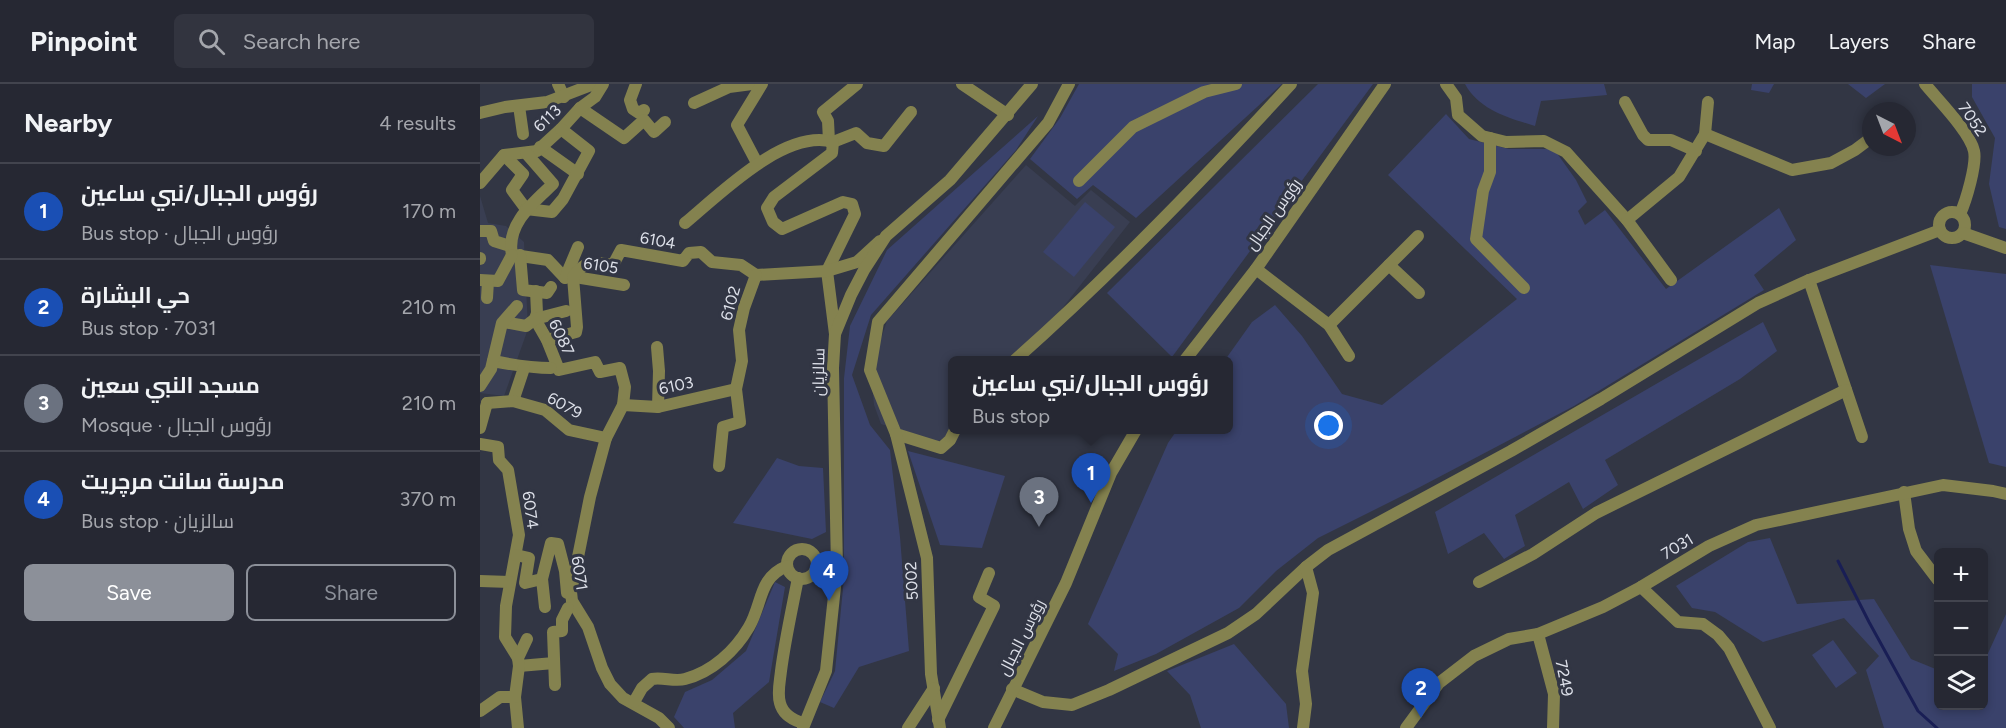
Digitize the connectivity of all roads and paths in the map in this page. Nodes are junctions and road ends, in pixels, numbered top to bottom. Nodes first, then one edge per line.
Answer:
1 (558, 84) edge
2 (594, 84) edge
3 (603, 84) edge
4 (636, 84) edge
5 (752, 84) edge
6 (762, 84) edge
7 (857, 84) edge
8 (962, 84) edge
9 (1032, 84) edge
10 (1069, 84) edge
11 (1236, 84) edge
12 (1291, 84) edge
13 (1384, 84) edge
14 (1446, 84) edge
15 (1925, 84) edge
16 (564, 97) junction
17 (1625, 102) dead end
18 (1708, 102) dead end
19 (694, 103) dead end
20 (519, 106) junction
21 (580, 108) junction
22 (644, 110) dead end
23 (911, 112) dead end
24 (480, 113) edge
25 (1008, 115) junction
26 (665, 122) dead end
27 (561, 129) junction
28 (523, 134) dead end
29 (1705, 134) junction
30 (1490, 138) junction
31 (831, 141) junction
32 (1862, 145) edge
33 (540, 147) junction
34 (1696, 151) junction
35 (526, 153) junction
36 (504, 155) junction
37 (757, 164) junction
38 (578, 174) junction
39 (1080, 182) dead end
40 (480, 183) edge
41 (526, 209) junction
42 (1960, 214) junction
43 (1627, 220) junction
44 (685, 223) dead end
45 (1940, 230) junction
46 (480, 231) edge
47 (1963, 233) junction
48 (1419, 236) dead end
49 (886, 237) junction
50 (578, 247) dead end
51 (2006, 248) edge
52 (515, 256) junction
53 (1389, 265) junction
54 (1256, 268) junction
55 (827, 271) junction
56 (756, 275) junction
57 (569, 277) junction
58 (484, 280) edge
59 (1671, 280) dead end
60 (1809, 280) junction
61 (624, 285) dead end
62 (550, 287) dead end
63 (1524, 288) dead end
64 (536, 291) junction
65 (1419, 293) dead end
66 (487, 298) dead end
67 (517, 306) dead end
68 (566, 311) dead end
69 (535, 319) junction
70 (504, 322) junction
71 (1329, 326) junction
72 (836, 334) junction
73 (547, 340) junction
74 (657, 347) dead end
75 (1019, 356) edge
76 (1188, 356) edge
77 (1349, 356) dead end
78 (493, 361) junction
79 (524, 368) junction
80 (551, 368) dead end
81 (480, 386) edge
82 (736, 389) junction
83 (1846, 390) junction
84 (513, 401) junction
85 (487, 402) junction
86 (623, 405) junction
87 (658, 407) junction
88 (480, 428) edge
89 (896, 434) junction
90 (953, 434) edge
91 (1133, 434) edge
92 (1862, 437) dead end
93 (606, 438) junction
94 (480, 444) edge
95 (719, 466) dead end
96 (1904, 492) junction
97 (2006, 494) edge
98 (516, 555) junction
99 (787, 566) junction
100 (1306, 567) junction
101 (989, 573) dead end
102 (1934, 575) edge
103 (798, 578) junction
104 (542, 579) junction
105 (480, 581) edge
106 (510, 582) junction
107 (1479, 582) dead end
108 (1641, 587) junction
109 (545, 607) dead end
110 (572, 607) junction
111 (1538, 634) junction
112 (527, 639) dead end
113 (519, 662) junction
114 (554, 663) junction
115 (555, 685) dead end
116 (934, 688) junction
117 (1012, 689) junction
118 (515, 697) junction
119 (634, 702) junction
120 (480, 711) edge
121 (939, 724) edge
122 (803, 726) edge
123 (518, 728) edge
124 (669, 728) edge
125 (908, 728) edge
126 (994, 728) edge
127 (1303, 728) edge
128 (1406, 728) edge
129 (1553, 728) edge
130 (1770, 728) edge

1 - 16 street
2 - 16 street
3 - 21 street, 6113
4 - 22 street
5 - 19 street
6 - 37 street
7 - 31 street
8 - 25 street
9 - 25 street, سالزيان
10 - 89 street, 5002
11 - 39 street
12 - 75 street
13 - 54 street, رؤوس الجبال
14 - 30 street
15 - 42 street, 7052
16 - 20 street
17 - 34 street
18 - 29 street
20 - 24 street
20 - 28 street
21 - 26 street
21 - 27 street, 6113
23 - 31 street
25 - 49 street, سالزيان
27 - 33 street, 6113
27 - 38 street
29 - 32 street
29 - 34 street
30 - 43 street
30 - 63 street
31 - 37 street
31 - 55 street
33 - 35 street, 6113
33 - 38 street
34 - 43 street
35 - 36 street, 6113
35 - 41 street
36 - 40 street
36 - 41 street
37 - 44 street
38 - 41 street
41 - 52 street
42 - 45 street
42 - 47 street
43 - 59 street
45 - 47 street
45 - 60 street
46 - 52 street
47 - 51 street
48 - 53 street
49 - 55 street, 6102
49 - 72 street, سالزيان
50 - 57 street
52 - 57 street
52 - 58 street
52 - 64 street
53 - 65 street
53 - 71 street
54 - 71 street
54 - 76 street, رؤوس الجبال
55 - 56 street, 6102
55 - 72 street
56 - 57 street, 6104
56 - 82 street, 6102
57 - 61 street, 6105
57 - 73 street
58 - 66 street
60 - 83 street
60 - 100 street
62 - 64 street
64 - 69 street, 6087
67 - 70 street
68 - 69 street, 6087
69 - 70 street, 6087
69 - 73 street, 6087
70 - 78 street
71 - 77 street
72 - 122 street, سالزيان
73 - 86 street, 6087
74 - 87 street
78 - 79 street
78 - 81 street
79 - 80 street
79 - 84 street
81 - 85 street
82 - 87 street, 6103
82 - 95 street, 6102
83 - 92 street
83 - 107 street
84 - 85 street, 6079
84 - 93 street, 6079
85 - 88 street
86 - 87 street, 6103
86 - 93 street, 6087
89 - 90 street
89 - 116 street, 5002
91 - 117 street, رؤوس الجبال
93 - 110 street
94 - 98 street, 6074
96 - 97 street, 7031
96 - 102 street
96 - 108 street, 7031
98 - 104 street
98 - 106 street, 6074
99 - 103 street
99 - 103 street
99 - 119 street
100 - 117 street
100 - 127 street
101 - 121 street
103 - 122 street
104 - 109 street
104 - 110 street, 6071
105 - 106 street
106 - 113 street, 6074
108 - 111 street, 7031
108 - 130 street
110 - 114 street
110 - 119 street
111 - 128 street, 7031
111 - 129 street, 7249
112 - 113 street
113 - 114 street
113 - 118 street
114 - 115 street
116 - 121 street, 5002
116 - 125 street
117 - 126 street, رؤوس الجبال
118 - 120 street
118 - 123 street
119 - 124 street

